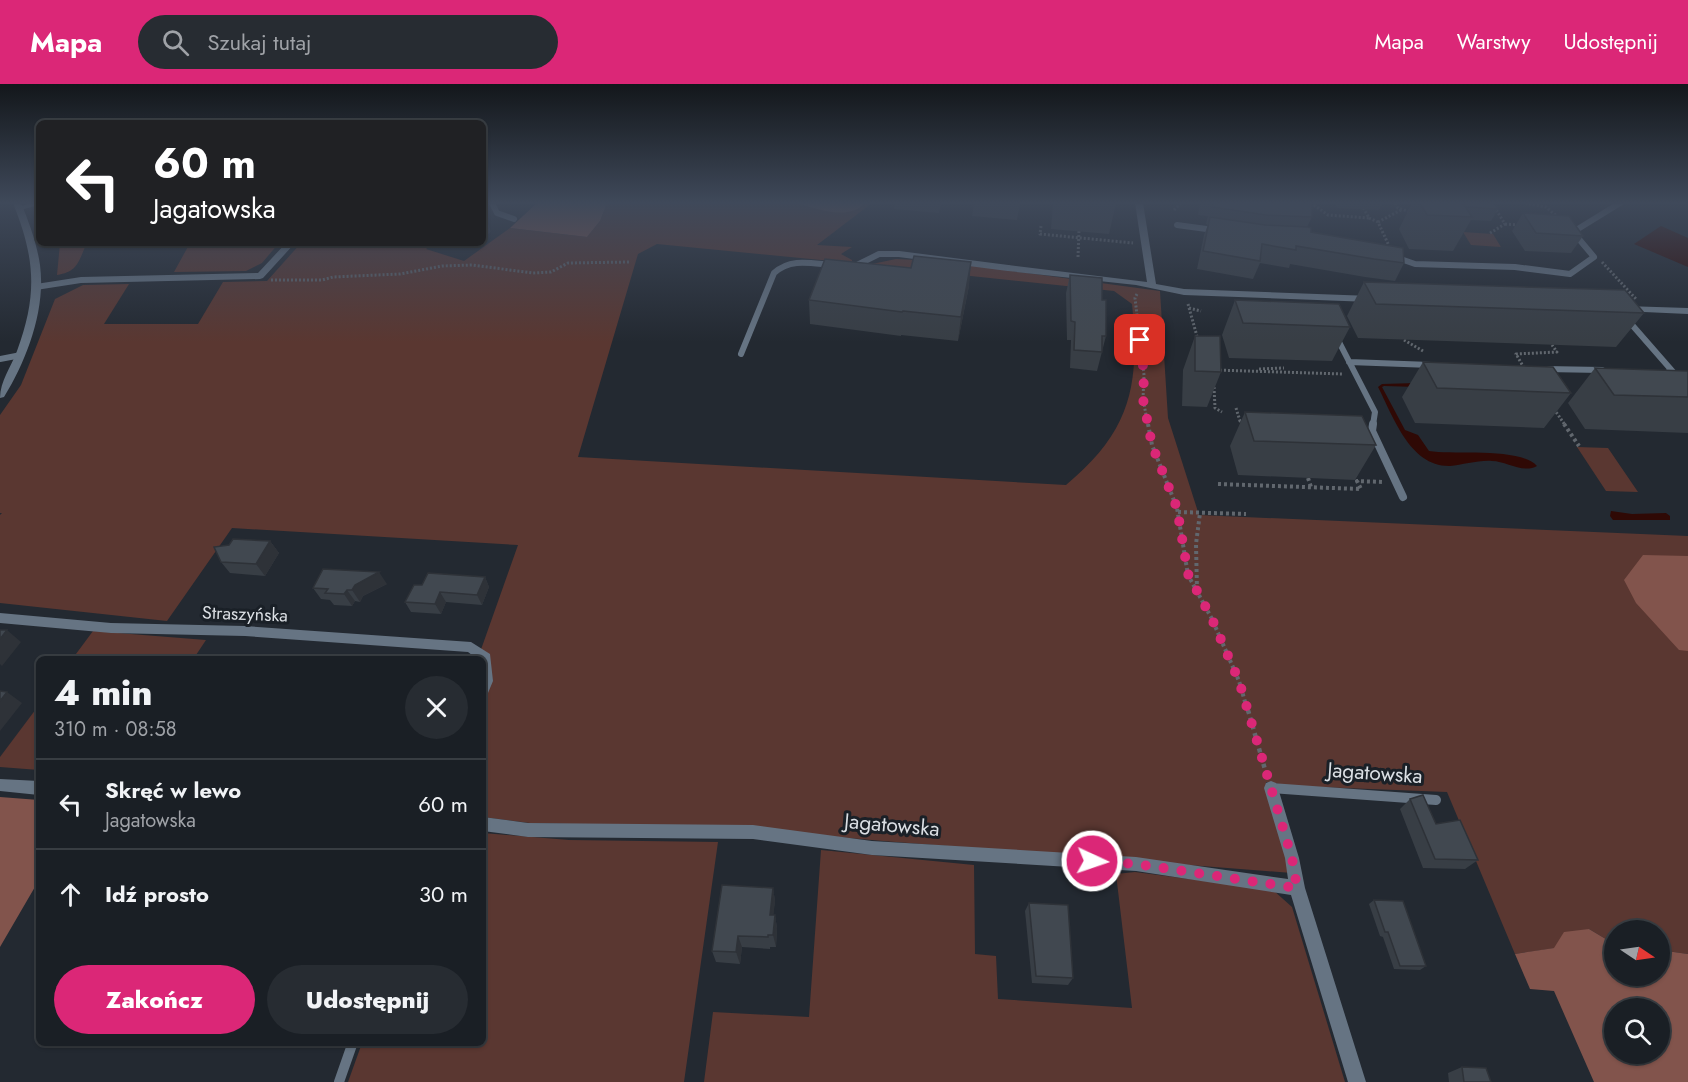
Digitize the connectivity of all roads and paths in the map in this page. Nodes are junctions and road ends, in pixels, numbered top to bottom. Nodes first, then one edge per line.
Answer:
1 (31, 250) edge
2 (285, 250) edge
3 (1078, 250) edge
4 (1146, 250) edge
5 (1391, 250) edge
6 (1588, 250) edge
7 (1386, 255) edge
8 (1394, 256) junction
9 (1078, 257) dead end
10 (1594, 257) junction
11 (629, 262) dead end
12 (837, 266) edge
13 (848, 267) edge
14 (1008, 268) joint
15 (260, 276) junction
16 (1152, 285) junction
17 (36, 287) junction
18 (1316, 297) junction
19 (1135, 298) dead end
20 (1385, 300) edge
21 (1187, 302) dead end
22 (1320, 306) edge
23 (1189, 308) junction
24 (1618, 309) joint
25 (1646, 309) junction
26 (1201, 311) dead end
27 (1688, 311) edge
28 (1334, 333) edge
29 (1552, 345) dead end
30 (1201, 349) edge
31 (741, 354) dead end
32 (21, 355) junction
33 (0, 359) edge
34 (1280, 359) dead end
35 (1349, 362) junction
36 (1439, 365) edge
37 (1524, 368) joint
38 (1210, 370) edge
39 (1284, 370) junction
40 (1605, 370) edge
41 (1662, 372) edge
42 (1355, 375) junction
43 (1214, 385) edge
44 (0, 395) edge
45 (1236, 408) dead end
46 (1554, 409) edge
47 (1222, 412) dead end
48 (1251, 422) edge
49 (1579, 446) dead end
50 (1296, 477) dead end
51 (1308, 478) dead end
52 (1383, 482) dead end
53 (1218, 484) dead end
54 (1299, 487) junction
55 (1311, 488) junction
56 (1403, 497) dead end
57 (1178, 513) junction
58 (1200, 513) junction
59 (1246, 514) dead end
60 (1197, 591) junction
61 (0, 618) edge
62 (482, 656) edge
63 (0, 785) edge
64 (36, 788) edge
65 (1270, 788) junction
66 (1436, 800) dead end
67 (486, 824) edge
68 (1297, 888) junction
69 (352, 1046) edge
70 (339, 1082) edge
71 (1357, 1082) edge

1 - 17 street
2 - 15 street
3 - 9 path
4 - 16 street
5 - 8 path
6 - 10 lane
7 - 8 lane
8 - 10 lane
10 - 25 path
11 - 15 path
12 - 31 lane
13 - 14 lane
14 - 16 street
15 - 17 street
16 - 18 street
17 - 32 street
18 - 20 street
18 - 22 lane
19 - 57 path
21 - 23 path
23 - 26 path
23 - 30 path
24 - 25 street
24 - 41 lane
25 - 27 street
28 - 35 lane
29 - 37 path
32 - 33 lane
32 - 44 street
34 - 39 path
35 - 36 lane
35 - 42 lane
37 - 40 lane
38 - 39 path
39 - 42 path
42 - 56 lane
43 - 47 path
45 - 48 path
46 - 49 path
50 - 54 path
51 - 55 path
52 - 55 path
53 - 54 path
54 - 55 path
57 - 58 path
57 - 60 path
58 - 59 path
58 - 60 path
60 - 65 path
61 - 62 street, Straszyńska
63 - 64 street
65 - 66 lane, Jagatowska
65 - 68 street
67 - 68 street, Jagatowska
68 - 71 street
69 - 70 lane

